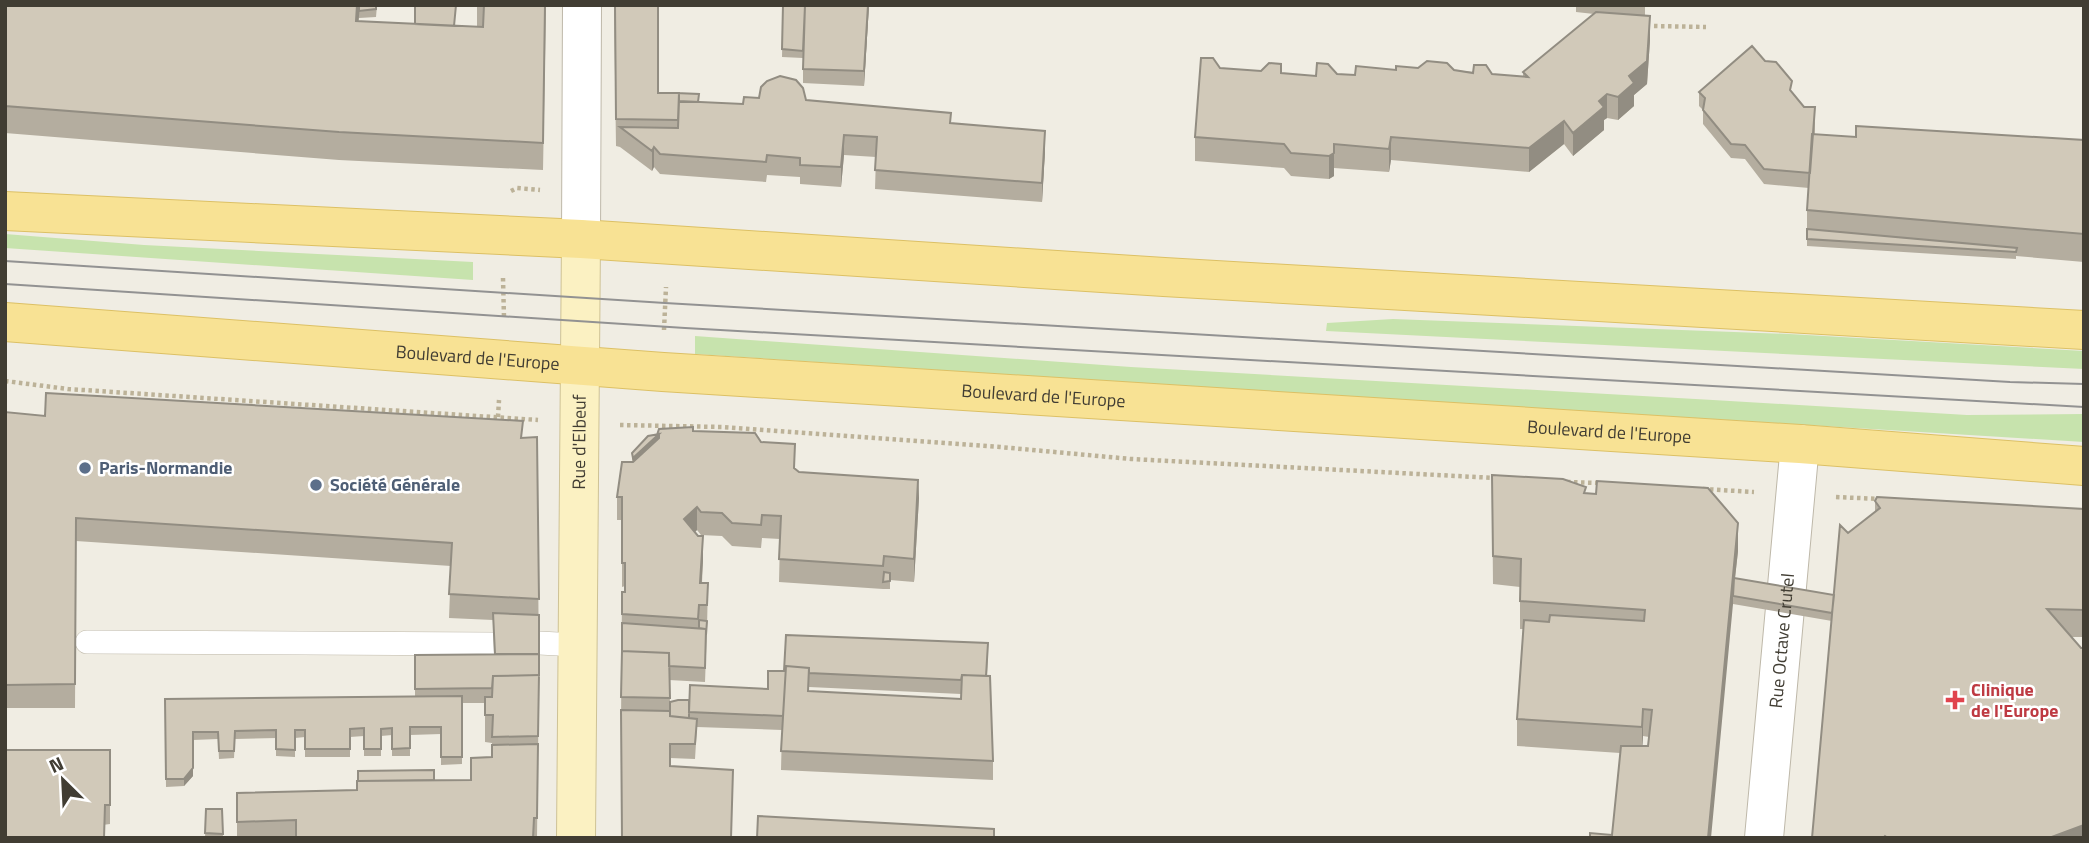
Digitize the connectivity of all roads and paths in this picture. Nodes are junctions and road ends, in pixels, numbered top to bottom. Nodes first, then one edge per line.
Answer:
1 (582, 5) edge
2 (1654, 26) dead end
3 (1706, 27) dead end
4 (5, 211) edge
5 (502, 234) junction
6 (581, 239) junction
7 (666, 244) junction
8 (5, 322) edge
9 (2084, 330) edge
10 (502, 359) junction
11 (579, 364) junction
12 (663, 372) junction
13 (5, 381) edge
14 (545, 420) dead end
15 (618, 425) dead end
16 (1800, 444) junction
17 (2084, 466) edge
18 (1497, 478) edge
19 (1564, 481) edge
20 (1604, 484) edge
21 (1698, 489) edge
22 (1766, 493) dead end
23 (87, 642) dead end
24 (539, 643) edge
25 (494, 644) edge
26 (577, 646) junction
27 (576, 838) edge
28 (1764, 838) edge

1 - 6 street, Rue d'Elbeuf
2 - 3 path
4 - 5 main road
5 - 6 main road
5 - 10 path
6 - 7 main road
6 - 11 main road, Rue d'Elbeuf
7 - 9 main road
7 - 12 path
8 - 10 main road, Boulevard de l'Europe
10 - 11 main road, Boulevard de l'Europe
11 - 12 main road, Boulevard de l'Europe
11 - 26 main road, Rue d'Elbeuf
12 - 16 main road, Boulevard de l'Europe
13 - 14 path
15 - 18 path
16 - 17 main road, Boulevard de l'Europe
16 - 28 street, Rue Octave Crutel
19 - 20 path
21 - 22 path
23 - 25 lane
24 - 26 lane
26 - 27 main road, Rue d'Elbeuf

